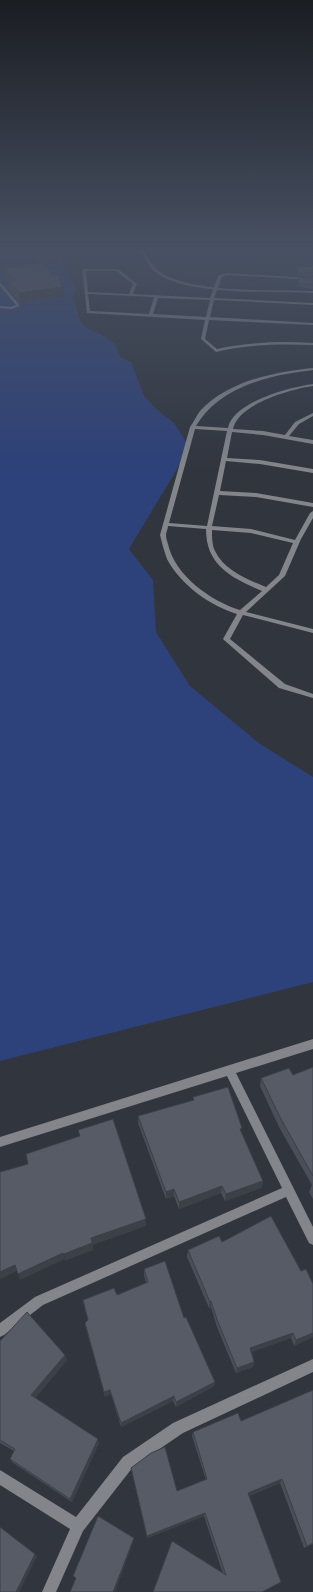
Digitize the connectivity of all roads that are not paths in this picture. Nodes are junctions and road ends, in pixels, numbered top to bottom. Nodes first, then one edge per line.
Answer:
1 (207, 322) edge
2 (277, 322) edge
3 (313, 324) edge
4 (313, 344) edge
5 (313, 369) edge
6 (313, 385) edge
7 (313, 414) edge
8 (193, 428) junction
9 (229, 430) junction
10 (286, 437) junction
11 (313, 442) edge
12 (223, 459) junction
13 (313, 471) edge
14 (216, 493) junction
15 (313, 504) edge
16 (313, 513) edge
17 (166, 524) junction
18 (209, 528) junction
19 (297, 542) junction
20 (266, 590) junction
21 (241, 613) junction
22 (313, 631) edge
23 (313, 696) edge
24 (313, 1044) edge
25 (230, 1070) junction
26 (0, 1142) edge
27 (289, 1190) junction
28 (313, 1239) edge
29 (0, 1331) edge
30 (313, 1365) edge
31 (0, 1477) edge
32 (78, 1526) junction
33 (49, 1592) edge

1 - 4 street
2 - 3 street
5 - 8 street
6 - 9 street
7 - 10 street
8 - 9 street
8 - 17 street
9 - 10 street
9 - 12 street
10 - 11 street
12 - 13 street
12 - 14 street
14 - 15 street
14 - 18 street
16 - 19 street
17 - 18 street
17 - 21 street
18 - 19 street
18 - 20 street
19 - 20 street
20 - 21 street
21 - 22 street
21 - 23 street
24 - 25 street
25 - 26 street
25 - 27 street
27 - 28 street
27 - 29 street
30 - 32 street
31 - 32 street
32 - 33 street

